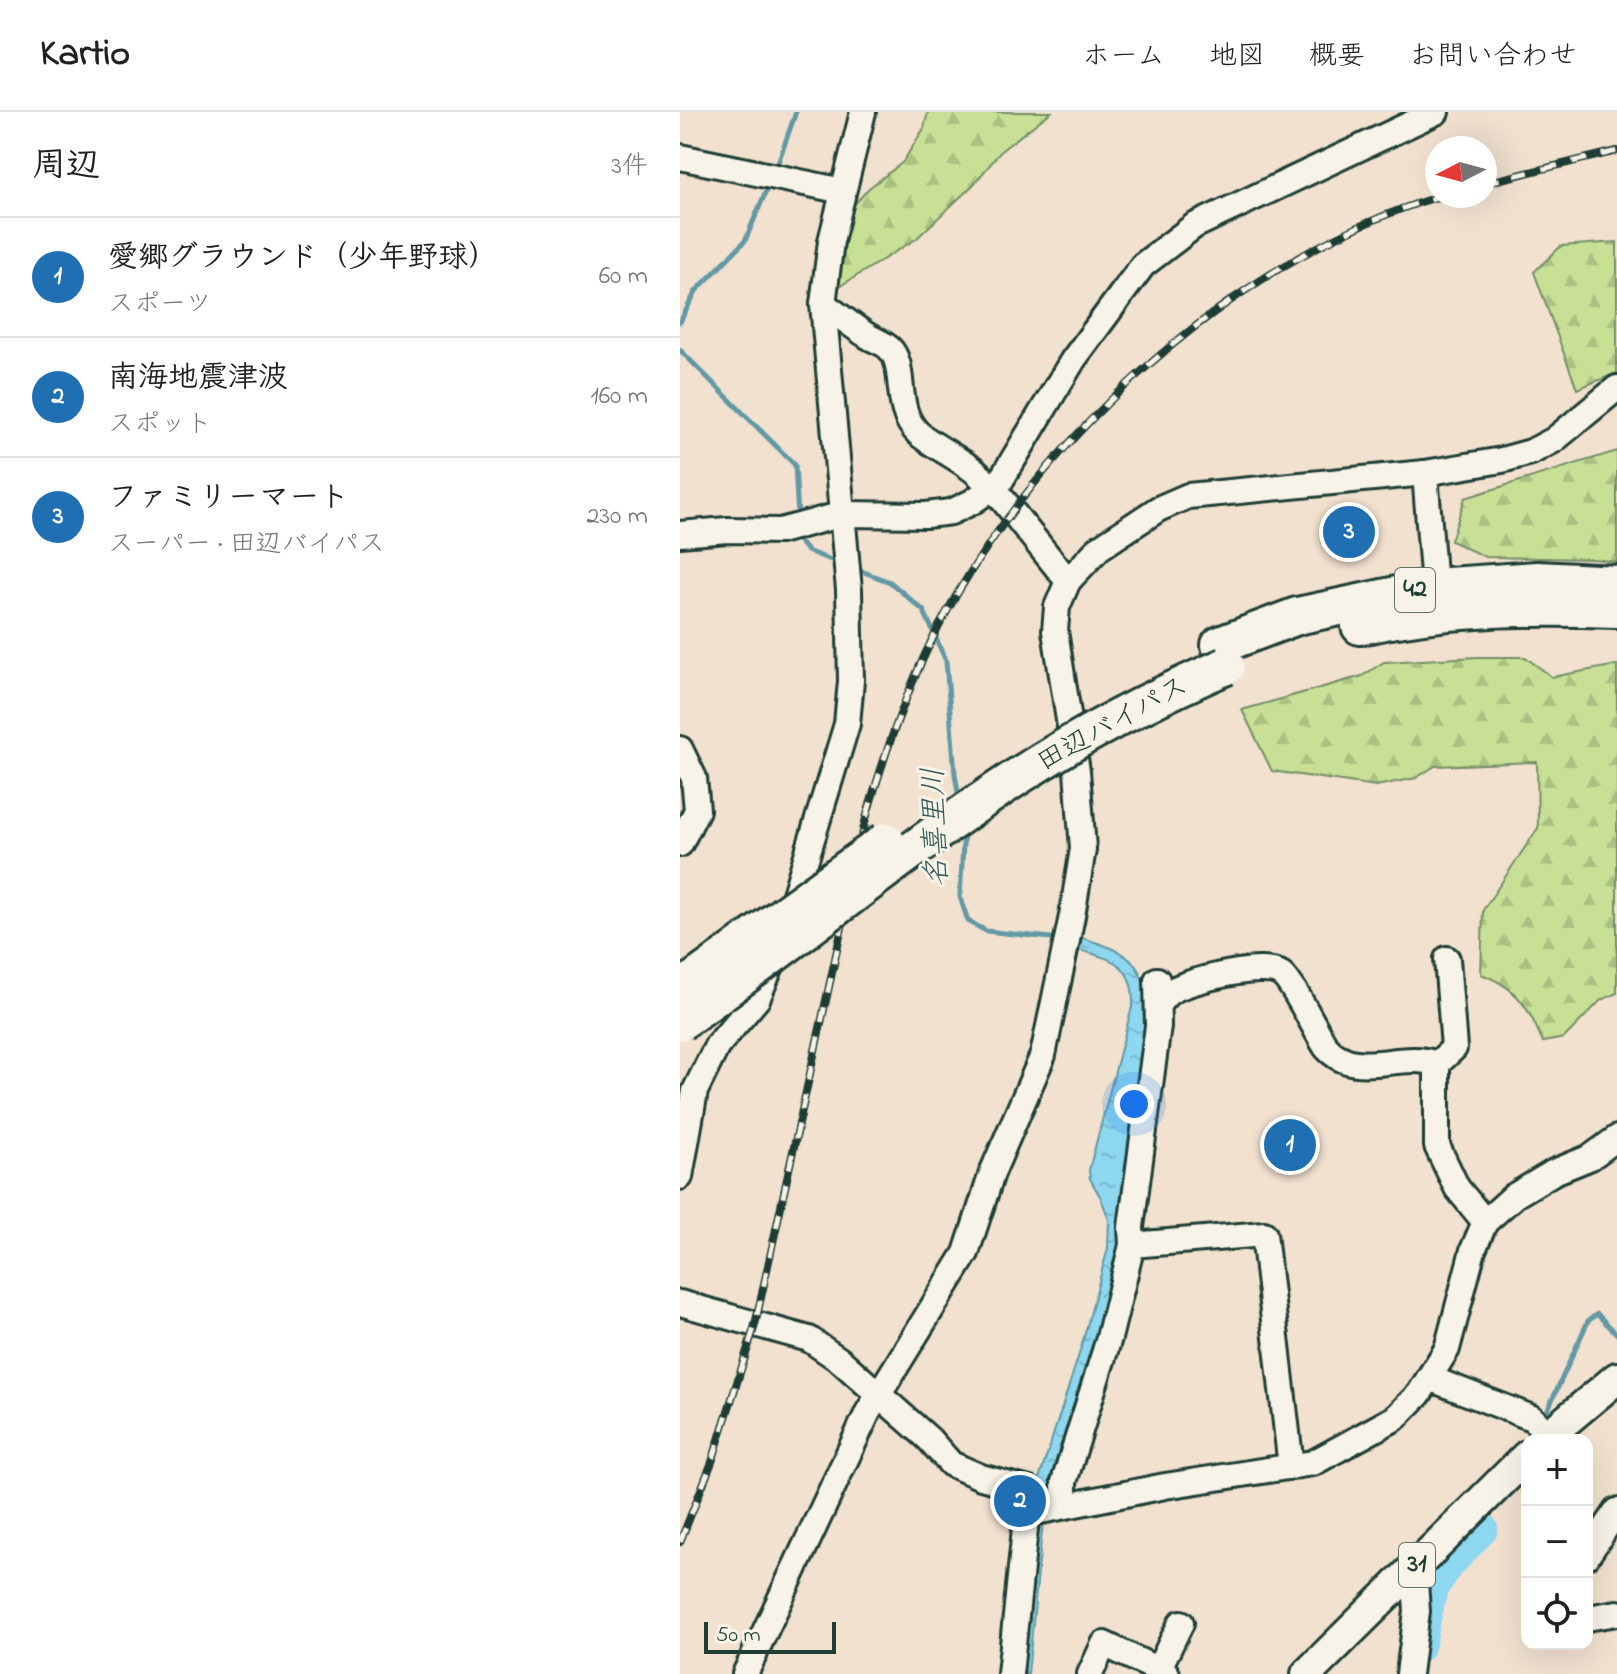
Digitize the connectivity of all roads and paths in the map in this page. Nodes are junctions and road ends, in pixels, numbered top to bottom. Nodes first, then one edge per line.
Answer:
1 (863, 112) edge
2 (1436, 112) edge
3 (680, 157) edge
4 (843, 191) junction
5 (823, 304) junction
6 (1617, 388) edge
7 (1425, 473) junction
8 (992, 490) junction
9 (843, 514) junction
10 (680, 534) edge
11 (1068, 581) junction
12 (1617, 584) edge
13 (1435, 600) junction
14 (1617, 609) edge
15 (1223, 655) junction
16 (680, 749) edge
17 (680, 844) edge
18 (1447, 959) dead end
19 (680, 990) edge
20 (680, 1022) edge
21 (1437, 1064) junction
22 (1617, 1138) edge
23 (680, 1177) edge
24 (1485, 1222) junction
25 (1132, 1245) junction
26 (680, 1303) edge
27 (1429, 1378) junction
28 (1617, 1378) edge
29 (878, 1394) junction
30 (1541, 1431) edge
31 (1521, 1462) edge
32 (1291, 1467) junction
33 (1060, 1507) junction
34 (1617, 1511) edge
35 (1028, 1514) junction
36 (1593, 1547) edge
37 (1414, 1568) junction
38 (1617, 1613) edge
39 (1593, 1617) edge
40 (1181, 1623) dead end
41 (1162, 1672) edge
42 (745, 1674) edge
43 (1010, 1674) edge
44 (1090, 1674) edge
45 (1307, 1674) edge
46 (1409, 1674) edge

1 - 4 street
2 - 8 street
3 - 4 street
4 - 5 street
5 - 8 street
5 - 9 street
6 - 7 street
7 - 11 street
7 - 13 street
8 - 9 street
8 - 11 street
9 - 10 street
9 - 23 street
11 - 29 street
12 - 13 highway, 田辺バイパス / 42
13 - 14 highway, 田辺バイパス / 42
13 - 15 highway, 田辺バイパス / 42
15 - 19 highway, 田辺バイパス / 42, bridge
15 - 20 highway, 田辺バイパス / 42, bridge
16 - 17 street
18 - 21 street
21 - 24 street
21 - 25 street
22 - 24 street
24 - 27 street
25 - 32 street
25 - 33 street
26 - 29 street
27 - 30 street
27 - 32 street
28 - 30 main road
29 - 35 street
29 - 42 street
31 - 37 main road, 31
32 - 33 street
33 - 35 street
34 - 36 street
35 - 43 street
37 - 45 main road, 31
37 - 46 street
38 - 39 street
40 - 41 street
41 - 44 street

